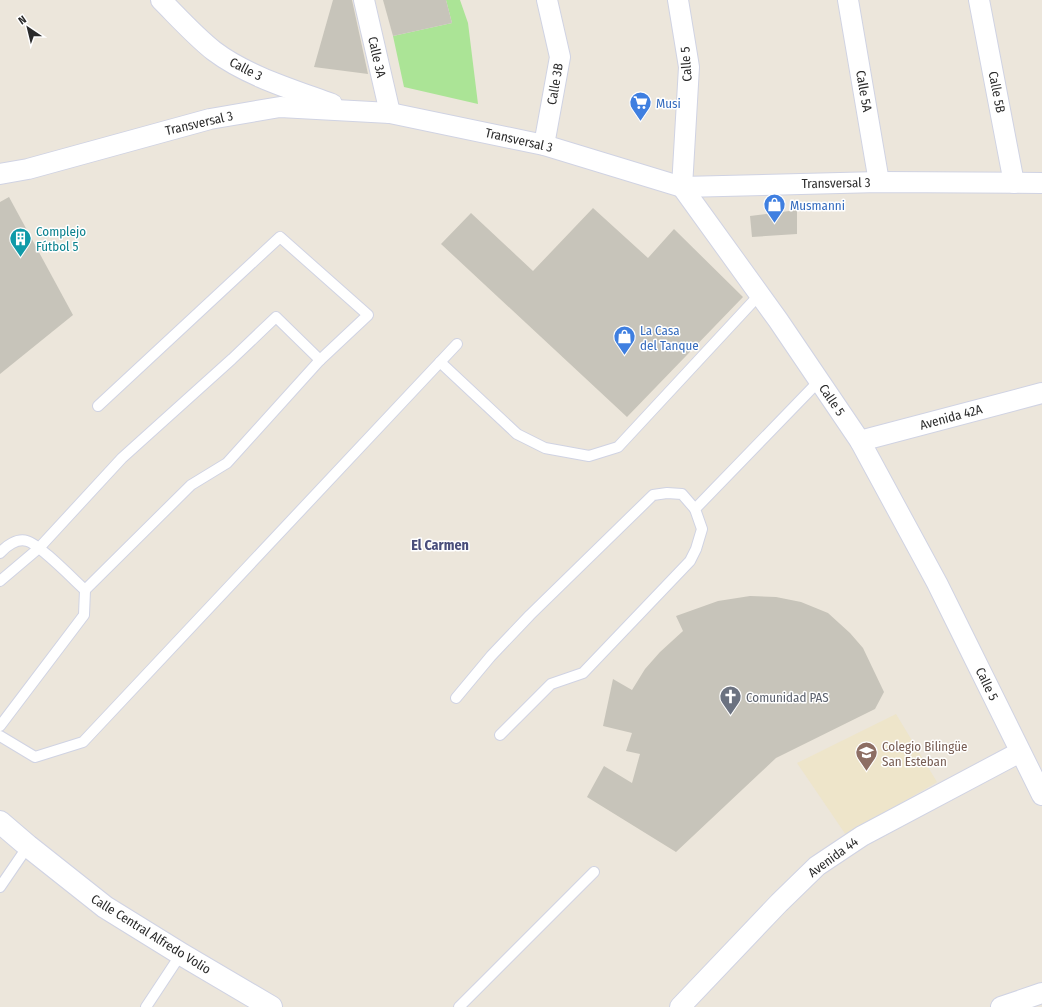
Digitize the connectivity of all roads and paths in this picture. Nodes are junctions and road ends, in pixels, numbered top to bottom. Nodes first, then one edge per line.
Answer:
1 (161, 0) edge
2 (364, 0) edge
3 (547, 0) edge
4 (678, 0) edge
5 (848, 0) edge
6 (979, 0) edge
7 (349, 110) junction
8 (390, 113) junction
9 (544, 145) junction
10 (0, 174) edge
11 (879, 182) junction
12 (1042, 183) edge
13 (1014, 184) junction
14 (682, 187) junction
15 (760, 294) junction
16 (456, 344) dead end
17 (320, 360) junction
18 (440, 362) junction
19 (819, 381) junction
20 (1042, 393) edge
21 (98, 406) dead end
22 (860, 441) junction
23 (695, 509) junction
24 (39, 548) junction
25 (0, 553) edge
26 (0, 581) edge
27 (85, 590) junction
28 (456, 698) dead end
29 (0, 726) edge
30 (500, 735) dead end
31 (0, 736) edge
32 (1020, 752) junction
33 (1042, 795) edge
34 (0, 822) edge
35 (28, 846) junction
36 (594, 872) dead end
37 (0, 887) edge
38 (181, 954) junction
39 (1042, 993) edge
40 (146, 1007) edge
41 (271, 1007) edge
42 (459, 1007) edge
43 (680, 1007) edge
44 (1001, 1007) edge

1 - 7 street, Calle 3
2 - 8 street, Calle 3A
3 - 9 street, Calle 3B
4 - 14 street, Calle 5
5 - 11 street, Calle 5A
6 - 13 street, Calle 5B
7 - 8 street, Transversal 3
7 - 10 street, Transversal 3
8 - 9 street, Transversal 3
9 - 14 street, Transversal 3
11 - 13 street, Transversal 3
11 - 14 street, Transversal 3
12 - 13 street, Transversal 3
14 - 15 street, Calle 5
15 - 18 lane
15 - 19 street, Calle 5
16 - 18 lane
17 - 21 lane
17 - 24 lane
17 - 27 lane
18 - 31 lane
19 - 22 street, Calle 5
19 - 23 lane
20 - 22 street, Avenida 42A
22 - 32 street, Calle 5
23 - 28 lane
23 - 30 lane
24 - 25 lane
24 - 26 lane
24 - 27 lane
27 - 29 lane
32 - 33 street, Calle 5
32 - 43 street, Avenida 44
34 - 35 main road, Calle Central Alfredo Volio
35 - 37 lane
35 - 38 main road, Calle Central Alfredo Volio
36 - 42 lane
38 - 40 lane
38 - 41 main road, Calle Central Alfredo Volio
39 - 44 street

